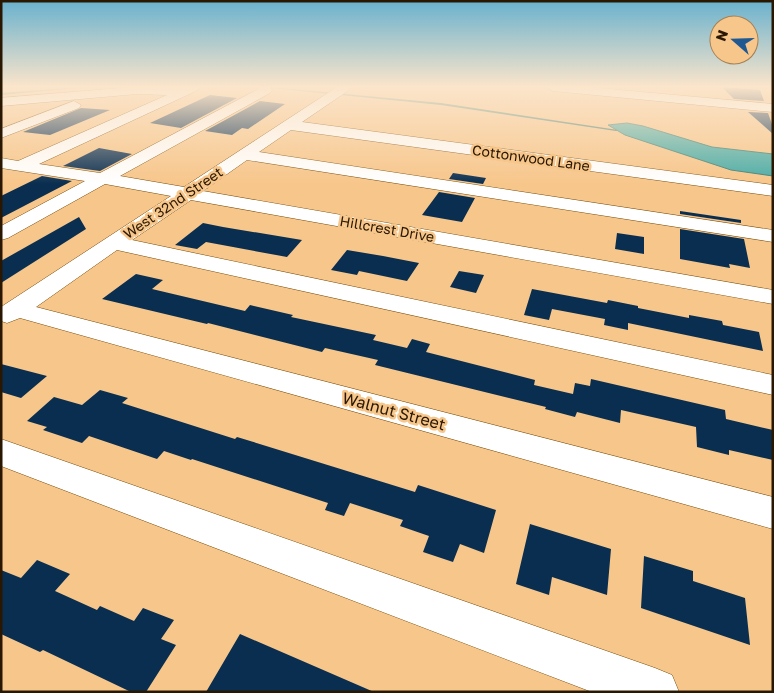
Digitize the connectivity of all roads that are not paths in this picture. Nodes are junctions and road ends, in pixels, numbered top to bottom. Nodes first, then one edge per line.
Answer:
1 (36, 119) edge
2 (116, 119) edge
3 (212, 119) edge
4 (296, 119) edge
5 (32, 121) junction
6 (1, 123) edge
7 (288, 125) junction
8 (1, 134) edge
9 (244, 155) junction
10 (11, 164) edge
11 (1, 174) edge
12 (104, 178) junction
13 (773, 191) edge
14 (188, 193) junction
15 (1, 234) edge
16 (773, 236) edge
17 (114, 243) junction
18 (773, 297) edge
19 (9, 314) edge
20 (773, 385) edge
21 (1, 452) edge
22 (773, 513) edge
23 (655, 692) edge

1 - 5 street
2 - 10 street
3 - 12 street
4 - 7 street, West 32nd Street
5 - 6 street
5 - 8 street
7 - 9 street, West 32nd Street
7 - 13 street, Cottonwood Lane
9 - 14 street, West 32nd Street
9 - 16 street
10 - 11 street
10 - 12 street, Hillcrest Drive
12 - 14 street, Hillcrest Drive
12 - 15 street
14 - 17 street, West 32nd Street
14 - 18 street, Hillcrest Drive
17 - 19 street, West 32nd Street
17 - 20 street
19 - 22 street, Walnut Street
21 - 23 street

